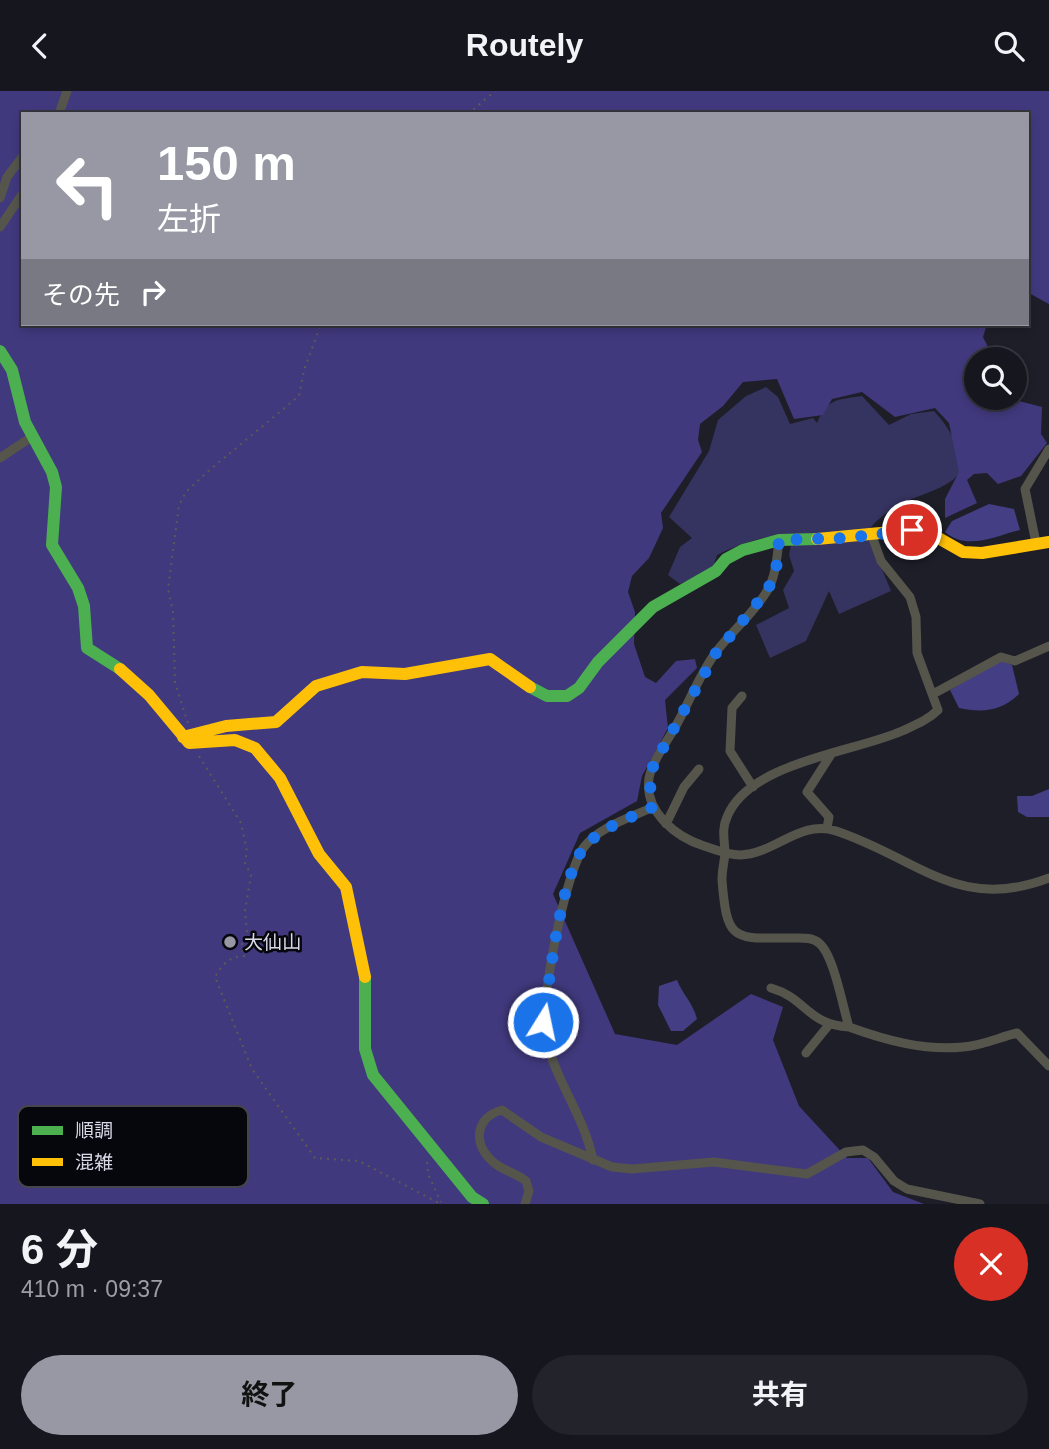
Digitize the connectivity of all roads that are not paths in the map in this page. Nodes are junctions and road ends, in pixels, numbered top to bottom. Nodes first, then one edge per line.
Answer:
1 (66, 91) edge
2 (60, 112) edge
3 (21, 159) edge
4 (21, 196) edge
5 (0, 198) edge
6 (0, 227) edge
7 (0, 351) edge
8 (33, 436) junction
9 (1049, 449) edge
10 (0, 458) edge
11 (872, 536) junction
12 (779, 540) junction
13 (1042, 542) edge
14 (1049, 646) edge
15 (933, 694) junction
16 (742, 697) dead end
17 (187, 739) junction
18 (830, 756) junction
19 (699, 769) dead end
20 (752, 787) junction
21 (653, 807) junction
22 (666, 824) junction
23 (827, 828) junction
24 (725, 853) junction
25 (1049, 878) edge
26 (771, 988) dead end
27 (828, 1026) junction
28 (849, 1027) junction
29 (806, 1053) dead end
30 (1049, 1066) edge
31 (593, 1160) junction
32 (484, 1204) edge
33 (525, 1204) edge
34 (980, 1204) edge

1 - 2 street
3 - 5 street
4 - 6 street
7 - 8 street
8 - 10 street
8 - 17 street
9 - 13 street
11 - 12 street
11 - 13 street
11 - 15 street
12 - 17 street
12 - 21 street
14 - 15 street
15 - 18 street
16 - 20 street
17 - 32 street
18 - 20 street
18 - 23 street
19 - 22 street
20 - 24 street
21 - 22 street
21 - 31 street
22 - 24 street
23 - 24 street
23 - 25 street
24 - 28 street
26 - 27 street
27 - 28 street
27 - 29 street
28 - 30 street
31 - 33 street
31 - 34 street

